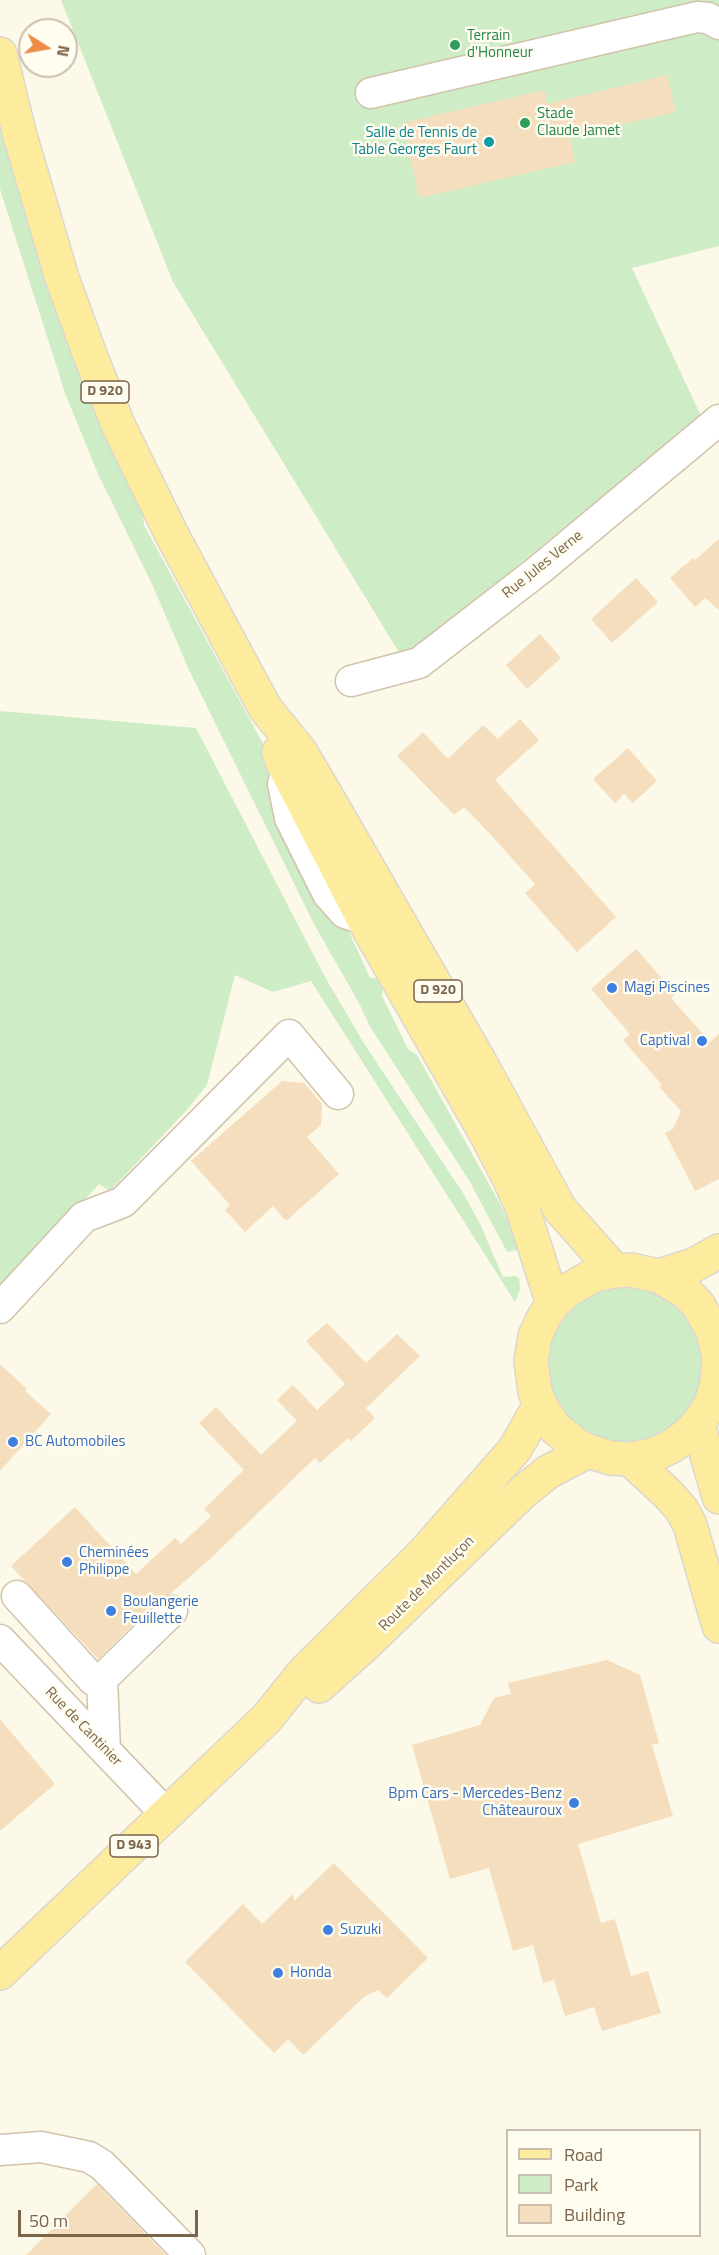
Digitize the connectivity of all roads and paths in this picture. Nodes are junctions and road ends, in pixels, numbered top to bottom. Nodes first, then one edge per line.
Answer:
1 (719, 24) edge
2 (0, 54) edge
3 (371, 93) dead end
4 (719, 420) edge
5 (351, 681) dead end
6 (265, 708) junction
7 (338, 1094) dead end
8 (719, 1251) edge
9 (615, 1271) junction
10 (659, 1276) junction
11 (553, 1304) junction
12 (0, 1308) edge
13 (718, 1343) edge
14 (540, 1405) junction
15 (698, 1424) junction
16 (588, 1451) junction
17 (630, 1459) junction
18 (719, 1497) edge
19 (17, 1596) dead end
20 (172, 1611) dead end
21 (719, 1626) edge
22 (0, 1641) edge
23 (97, 1679) junction
24 (47, 1689) junction
25 (267, 1718) junction
26 (105, 1750) junction
27 (167, 1815) junction
28 (0, 1973) edge
29 (0, 2150) edge
30 (190, 2255) edge

1 - 3 street
2 - 6 main road, D 920
4 - 5 street, Rue Jules Verne
6 - 9 main road, D 920
6 - 11 main road, D 920
7 - 12 street
8 - 10 main road
9 - 10 main road
9 - 11 main road
10 - 13 main road
11 - 14 main road
13 - 15 main road
14 - 16 main road
14 - 25 main road, Route de Montluçon / D 943
15 - 17 main road
15 - 18 main road
16 - 17 main road
16 - 25 main road, Route de Montluçon / D 943
17 - 21 main road
19 - 23 street
20 - 23 street
22 - 24 street, Rue de Cantinier
23 - 24 street
23 - 26 street
24 - 26 street, Rue de Cantinier
25 - 27 main road, Route de Montluçon / D 943
26 - 27 street, Rue de Cantinier
27 - 28 main road, Route de Montluçon / D 943
29 - 30 street

